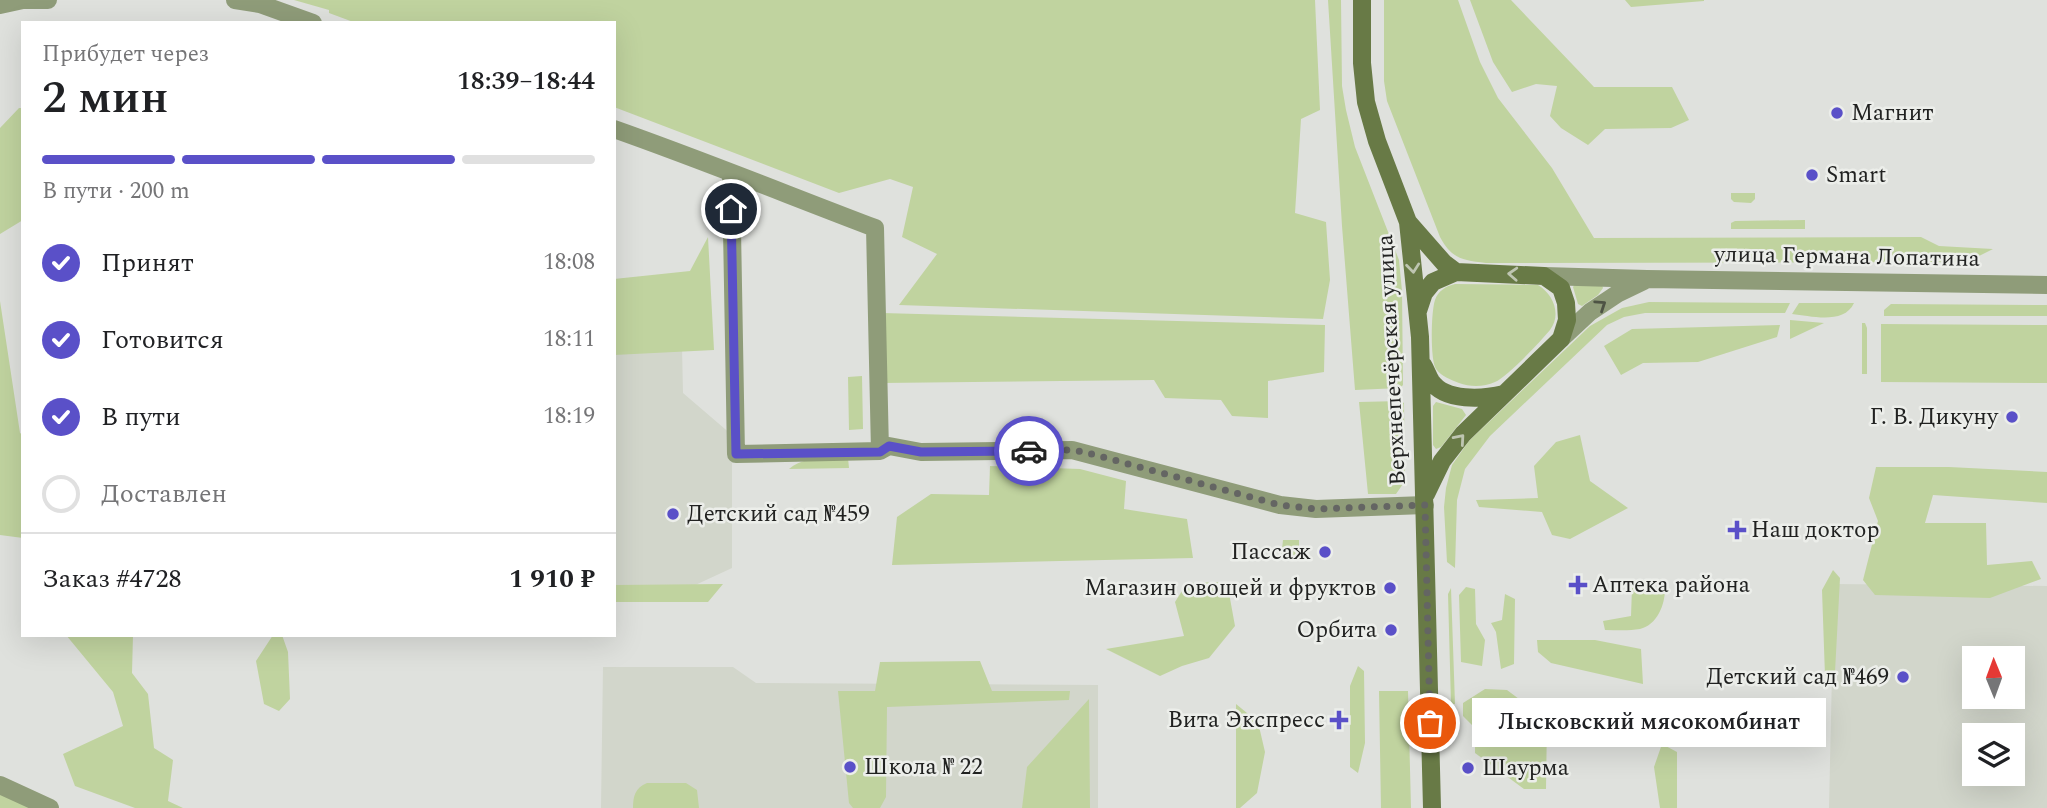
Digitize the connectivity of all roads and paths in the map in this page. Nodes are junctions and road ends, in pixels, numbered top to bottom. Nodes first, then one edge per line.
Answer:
1 (48, 0) edge
2 (235, 0) edge
3 (1363, 0) edge
4 (0, 5) edge
5 (307, 21) edge
6 (616, 130) edge
7 (731, 173) junction
8 (1409, 222) junction
9 (1456, 272) junction
10 (1544, 276) junction
11 (1647, 279) junction
12 (2047, 285) edge
13 (1417, 313) junction
14 (1561, 339) junction
15 (1420, 359) junction
16 (1504, 394) junction
17 (880, 452) junction
18 (1425, 501) junction
19 (0, 785) edge
20 (50, 808) edge
21 (1432, 808) edge

1 - 4 street
2 - 5 street
3 - 8 street, Верхнепечёрская улица
6 - 7 street
7 - 17 street
7 - 17 street
8 - 9 street
8 -> 13 street, Верхнепечёрская улица
10 -> 9 street, улица Германа Лопатина
9 - 13 street
10 - 11 street, улица Германа Лопатина
10 - 14 street
11 - 12 street, улица Германа Лопатина
14 -> 11 street, улица Германа Лопатина
13 - 15 street, Верхнепечёрская улица
14 - 16 street, улица Германа Лопатина
15 - 16 street
15 - 18 street, Верхнепечёрская улица
18 -> 16 street, улица Германа Лопатина
17 - 18 street
18 - 21 street, Верхнепечёрская улица
19 - 20 street

